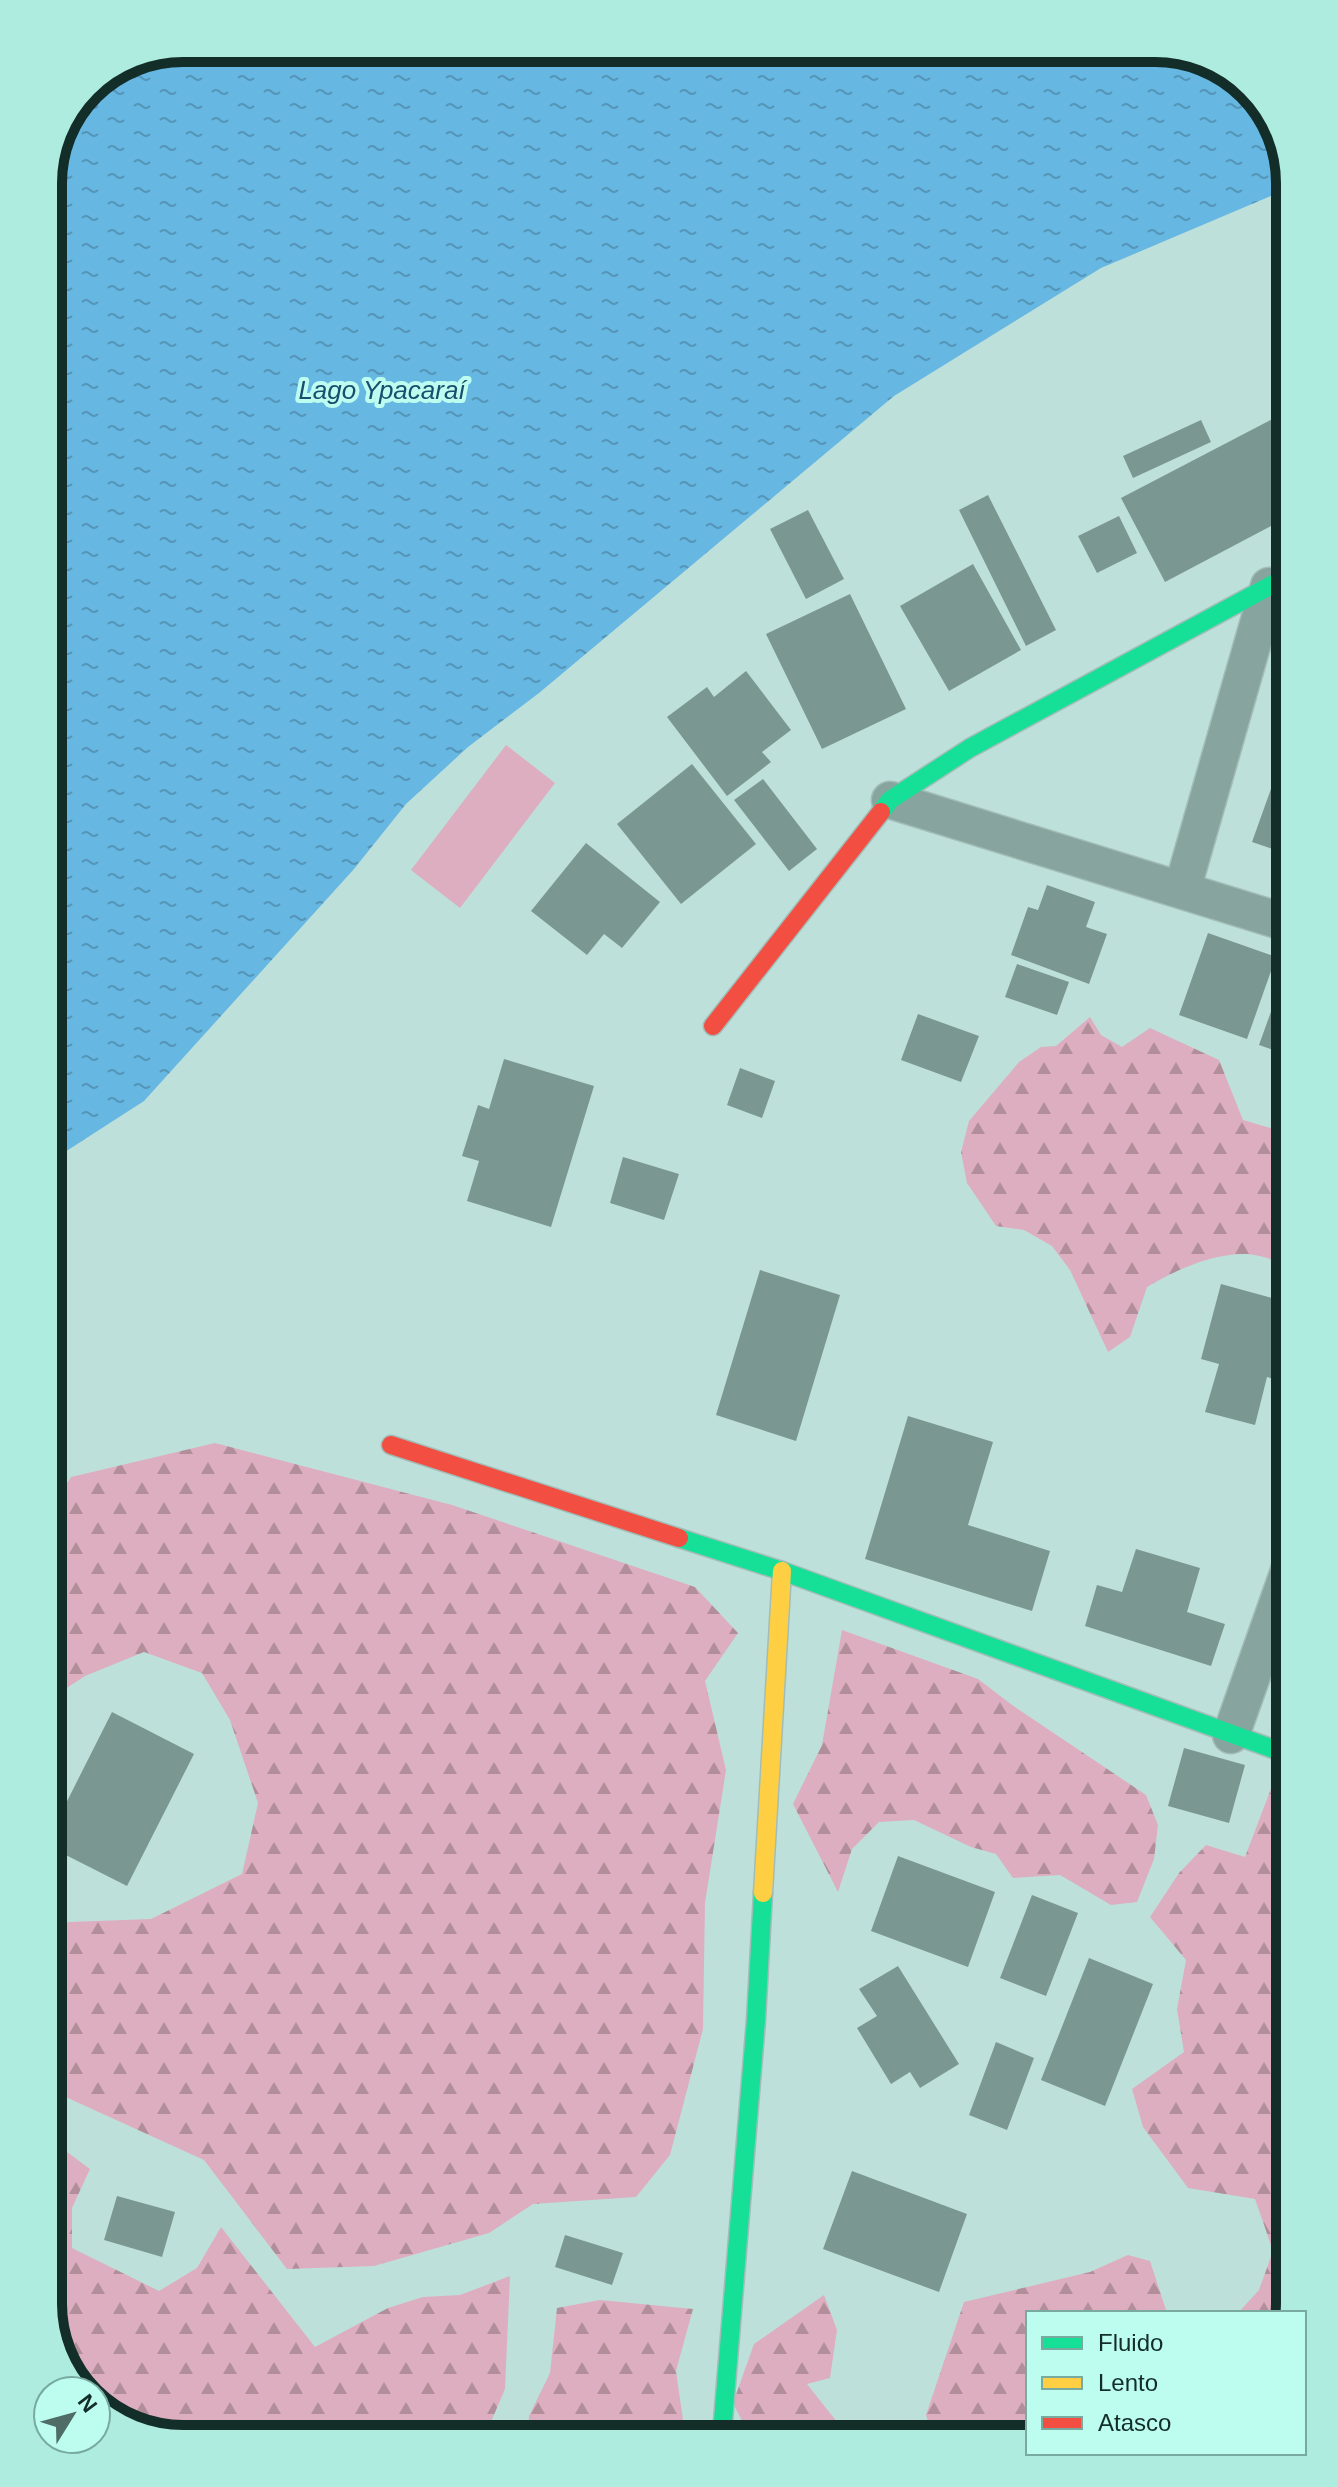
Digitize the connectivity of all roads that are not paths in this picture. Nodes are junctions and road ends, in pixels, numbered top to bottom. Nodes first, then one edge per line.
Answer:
1 (1276, 583) edge
2 (1276, 594) edge
3 (890, 800) junction
4 (1182, 890) junction
5 (1276, 920) edge
6 (713, 1026) dead end
7 (391, 1445) dead end
8 (782, 1571) junction
9 (1276, 1608) edge
10 (1231, 1735) junction
11 (1276, 1750) edge
12 (723, 2425) edge

1 - 3 street
2 - 4 street
3 - 4 street
3 - 6 street
4 - 5 street
7 - 8 street
8 - 10 street
8 - 12 street
9 - 10 street
10 - 11 street

